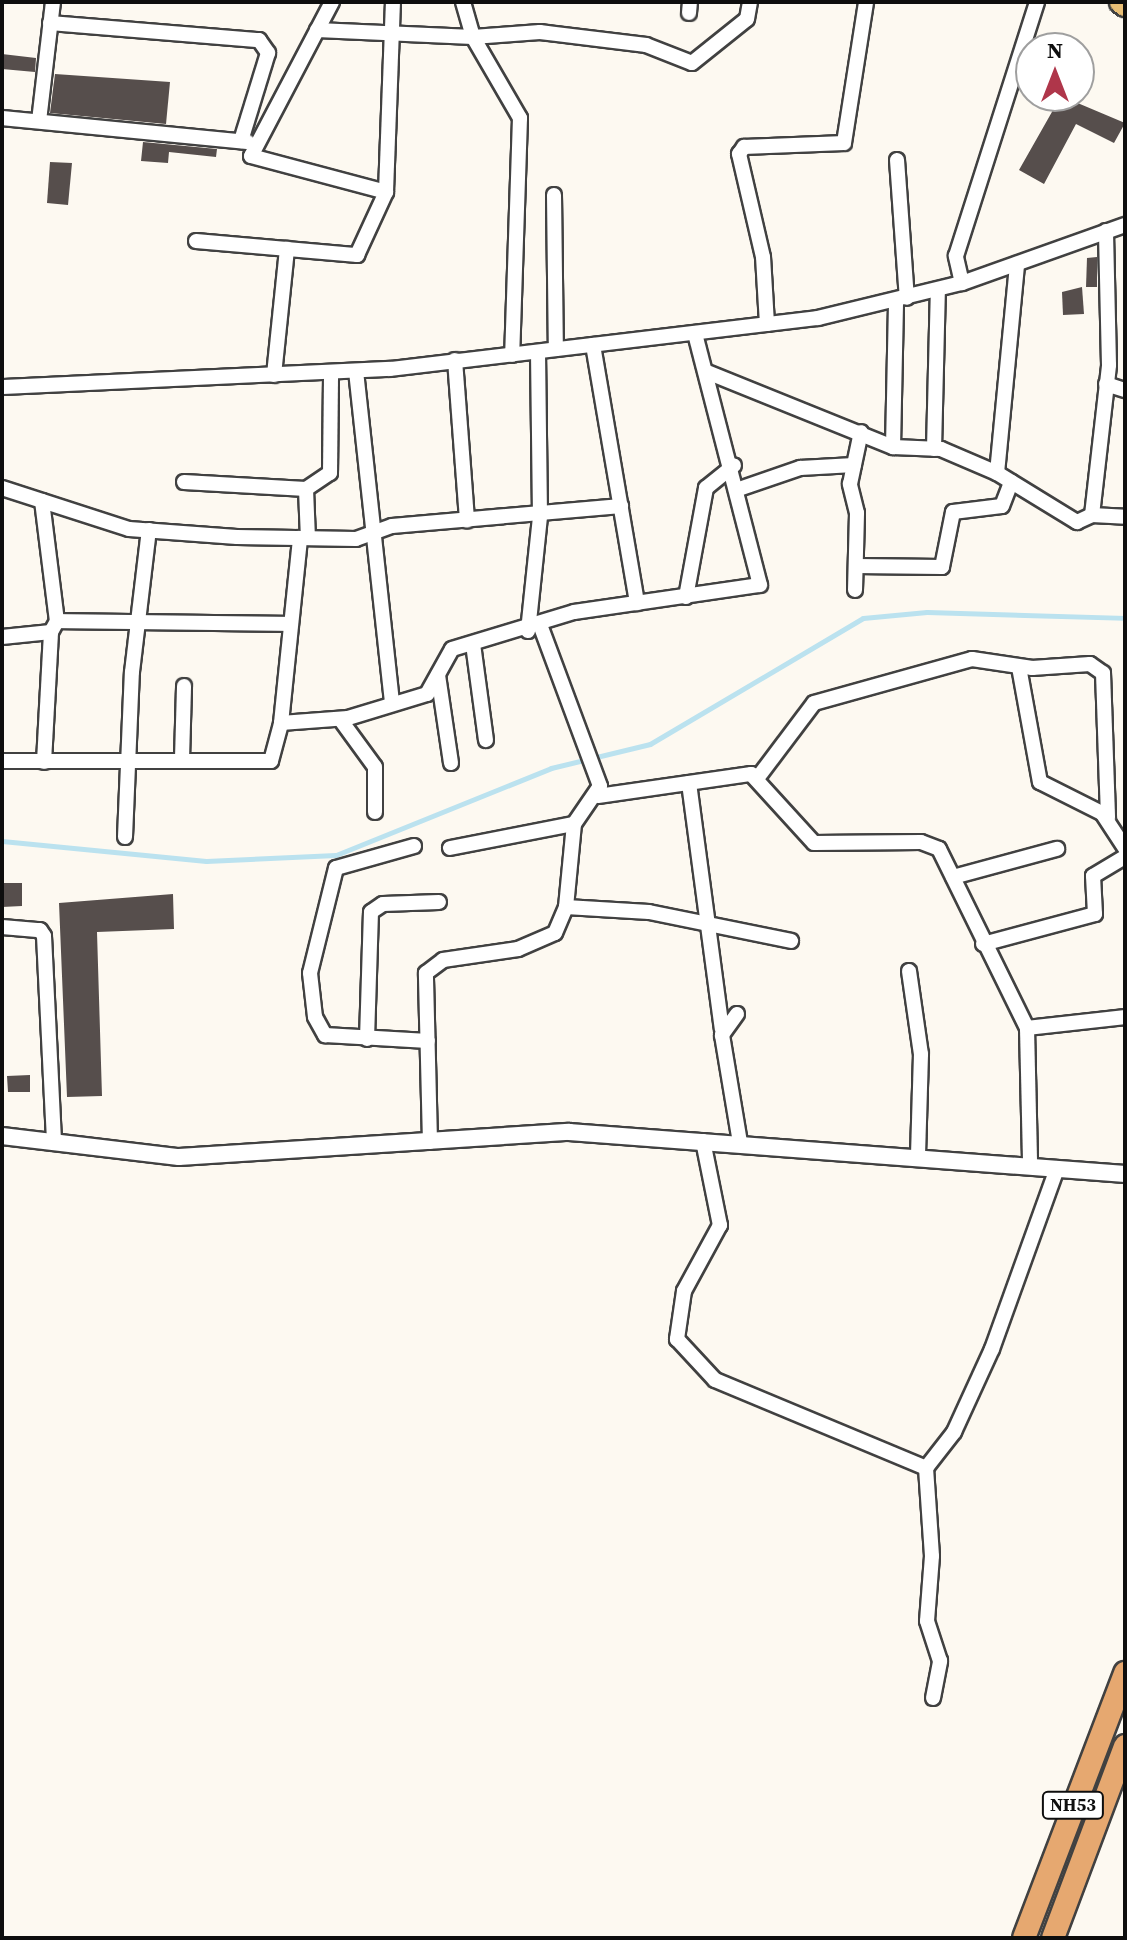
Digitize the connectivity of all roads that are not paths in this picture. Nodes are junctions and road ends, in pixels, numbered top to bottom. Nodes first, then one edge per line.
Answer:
1 (53, 2) edge
2 (332, 2) edge
3 (393, 2) edge
4 (463, 2) edge
5 (750, 2) edge
6 (866, 2) edge
7 (1037, 2) edge
8 (50, 23) junction
9 (317, 30) junction
10 (391, 31) junction
11 (473, 37) junction
12 (2, 118) edge
13 (39, 121) junction
14 (241, 141) junction
15 (259, 143) junction
16 (897, 160) dead end
17 (386, 192) junction
18 (554, 195) dead end
19 (1125, 225) edge
20 (1106, 231) junction
21 (196, 241) dead end
22 (287, 249) junction
23 (1017, 264) junction
24 (962, 283) junction
25 (938, 290) junction
26 (902, 299) junction
27 (767, 324) junction
28 (695, 333) junction
29 (593, 345) junction
30 (556, 349) junction
31 (538, 352) junction
32 (512, 355) junction
33 (455, 360) junction
34 (356, 371) junction
35 (331, 372) junction
36 (707, 372) junction
37 (274, 375) junction
38 (1106, 384) junction
39 (2, 387) edge
40 (1125, 390) edge
41 (861, 432) junction
42 (893, 447) junction
43 (934, 449) junction
44 (734, 465) junction
45 (854, 465) junction
46 (997, 473) junction
47 (184, 482) dead end
48 (1011, 482) junction
49 (2, 488) edge
50 (306, 489) junction
51 (739, 489) junction
52 (42, 501) junction
53 (621, 506) junction
54 (1092, 515) junction
55 (540, 516) junction
56 (1125, 517) edge
57 (467, 521) junction
58 (149, 530) junction
59 (378, 531) junction
60 (304, 538) junction
61 (856, 566) junction
62 (855, 590) dead end
63 (686, 597) junction
64 (637, 603) junction
65 (138, 622) junction
66 (289, 624) junction
67 (54, 627) junction
68 (534, 629) junction
69 (2, 637) edge
70 (473, 644) junction
71 (1019, 667) junction
72 (438, 675) junction
73 (184, 686) dead end
74 (392, 701) junction
75 (340, 719) junction
76 (281, 723) junction
77 (486, 740) dead end
78 (129, 758) junction
79 (182, 759) junction
80 (2, 761) edge
81 (44, 762) junction
82 (451, 763) dead end
83 (759, 776) junction
84 (689, 783) junction
85 (598, 796) junction
86 (375, 812) dead end
87 (1108, 818) junction
88 (574, 824) junction
89 (125, 837) dead end
90 (414, 846) dead end
91 (450, 848) dead end
92 (1125, 848) edge
93 (1057, 849) dead end
94 (1125, 857) edge
95 (953, 877) junction
96 (439, 902) dead end
97 (566, 907) junction
98 (711, 922) junction
99 (2, 927) edge
100 (791, 941) dead end
101 (983, 944) junction
102 (909, 971) dead end
103 (737, 1014) dead end
104 (1125, 1017) edge
105 (1027, 1028) junction
106 (722, 1029) junction
107 (367, 1039) junction
108 (428, 1041) junction
109 (2, 1136) edge
110 (54, 1140) junction
111 (703, 1141) junction
112 (430, 1142) junction
113 (740, 1143) junction
114 (918, 1157) junction
115 (1030, 1165) junction
116 (1057, 1168) junction
117 (1125, 1174) edge
118 (926, 1468) junction
119 (1125, 1673) edge
120 (933, 1698) dead end
121 (1125, 1746) edge
122 (1024, 1938) edge
123 (1053, 1938) edge

1 - 8 street
2 - 9 street
3 - 10 street
4 - 11 street
5 - 11 street
6 - 27 street
7 - 24 street
8 - 13 street
8 - 14 street
9 - 10 street
9 - 15 street
10 - 11 street
10 - 17 street
11 - 32 street
12 - 13 street
13 - 14 street
14 - 15 street
15 - 17 street
16 - 26 street
17 - 22 street
18 - 30 street
19 - 20 street
20 - 23 street
20 - 38 street
21 - 22 street
22 - 37 street
23 - 24 street
23 - 46 street
24 - 25 street
25 - 26 street
25 - 43 street
26 - 27 street
26 - 42 street
27 - 28 street
28 - 29 street
28 - 36 street
29 - 30 street
29 - 53 street
30 - 31 street
31 - 32 street
31 - 55 street
32 - 33 street
33 - 34 street
33 - 57 street
34 - 35 street
34 - 59 street
35 - 37 street
35 - 50 street
36 - 41 street
36 - 44 street
37 - 39 street
38 - 40 street
38 - 54 street
41 - 42 street
41 - 45 street
42 - 43 street
43 - 46 street
44 - 51 street
44 - 63 street
45 - 51 street
45 - 61 street
46 - 48 street
47 - 50 street
48 - 54 street
48 - 61 street
49 - 52 street
50 - 60 street
51 - 63 street
52 - 58 street
52 - 67 street
53 - 55 street
53 - 64 street
54 - 56 street
55 - 57 street
55 - 68 street
57 - 59 street
58 - 60 street
58 - 65 street
59 - 60 street
59 - 74 street
60 - 66 street
61 - 62 street
63 - 64 street
64 - 68 street
65 - 66 street
65 - 67 street
65 - 78 street
66 - 76 street
67 - 69 street
67 - 81 street
68 - 70 street
68 - 85 street
70 - 72 street
70 - 77 street
71 - 83 street
71 - 87 street
71 - 87 street
72 - 74 street
72 - 82 street
73 - 79 street
74 - 75 street
75 - 76 street
75 - 86 street
76 - 79 street
78 - 79 street
78 - 81 street
78 - 89 street
80 - 81 street
83 - 84 street
83 - 95 street
84 - 85 street
84 - 98 street
85 - 88 street
87 - 92 street
88 - 91 street
88 - 97 street
90 - 107 street
93 - 95 street
94 - 101 street
95 - 101 street
96 - 107 street
97 - 98 street
97 - 108 street
98 - 100 street
98 - 106 street
99 - 110 street
101 - 105 street
102 - 114 street
103 - 106 street
104 - 105 street
105 - 115 street
106 - 113 street
107 - 108 street
108 - 112 street
109 - 110 street
110 - 112 street
111 - 112 street
111 - 113 street
111 - 118 street
113 - 114 street
114 - 115 street
115 - 116 street
116 - 117 street
116 - 118 street
118 - 120 street
119 - 122 highway, NH53
121 - 123 highway, NH53

